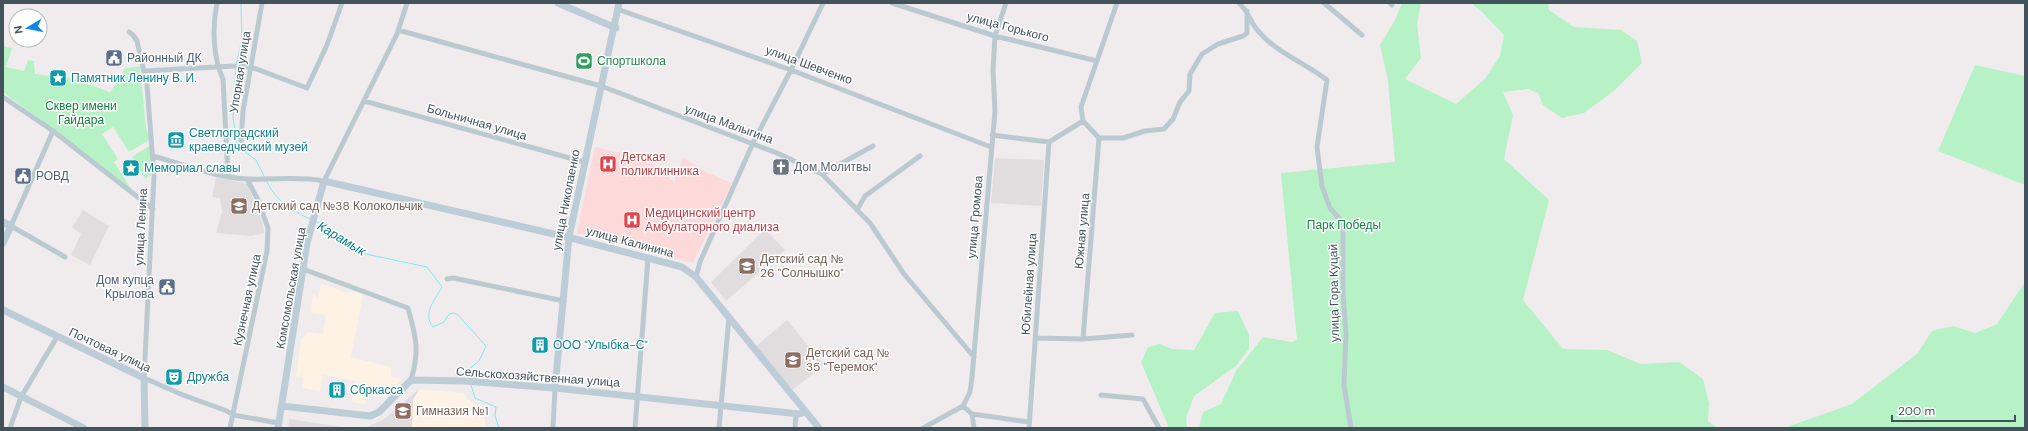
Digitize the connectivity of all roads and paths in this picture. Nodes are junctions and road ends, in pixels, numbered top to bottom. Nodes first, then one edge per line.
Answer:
1 (217, 3) edge
2 (262, 3) edge
3 (342, 3) edge
4 (408, 3) edge
5 (558, 3) edge
6 (823, 3) edge
7 (892, 3) edge
8 (1006, 3) edge
9 (1117, 3) edge
10 (1239, 3) edge
11 (1324, 3) edge
12 (620, 6) edge
13 (1247, 11) junction
14 (615, 28) junction
15 (398, 30) junction
16 (129, 32) dead end
17 (1362, 35) dead end
18 (995, 36) junction
19 (1097, 61) junction
20 (234, 66) dead end
21 (242, 66) dead end
22 (217, 67) junction
23 (251, 67) junction
24 (791, 70) junction
25 (144, 71) junction
26 (603, 87) junction
27 (3, 97) edge
28 (364, 101) junction
29 (1083, 121) junction
30 (53, 131) junction
31 (992, 135) junction
32 (1099, 138) junction
33 (1049, 142) junction
34 (752, 143) junction
35 (241, 144) dead end
36 (873, 146) dead end
37 (991, 147) junction
38 (153, 156) junction
39 (920, 156) dead end
40 (584, 162) junction
41 (822, 174) junction
42 (228, 175) junction
43 (247, 179) junction
44 (324, 181) junction
45 (153, 209) junction
46 (857, 210) junction
47 (3, 222) edge
48 (11, 226) junction
49 (568, 240) junction
50 (3, 243) edge
51 (65, 257) dead end
52 (648, 259) junction
53 (303, 269) junction
54 (696, 277) junction
55 (447, 280) dead end
56 (564, 301) junction
57 (3, 310) edge
58 (729, 319) junction
59 (1132, 335) dead end
60 (57, 337) junction
61 (1035, 338) junction
62 (1083, 339) junction
63 (974, 357) junction
64 (144, 378) junction
65 (411, 380) junction
66 (3, 388) edge
67 (555, 388) junction
68 (1100, 395) dead end
69 (638, 396) junction
70 (21, 397) junction
71 (282, 406) junction
72 (720, 406) junction
73 (963, 406) junction
74 (805, 412) junction
75 (796, 414) junction
76 (972, 414) junction
77 (233, 415) junction
78 (1029, 422) junction
79 (278, 426) edge
80 (10, 428) edge
81 (84, 428) edge
82 (145, 428) edge
83 (230, 428) edge
84 (553, 428) edge
85 (635, 428) edge
86 (719, 428) edge
87 (795, 428) edge
88 (818, 428) edge
89 (923, 428) edge
90 (974, 428) edge
91 (1029, 428) edge
92 (1158, 428) edge
93 (1351, 428) edge

1 - 22 street
2 - 23 street, Упорная улица
3 - 23 street
4 - 15 street, Комсомольская улица
5 - 14 main road
6 - 24 street
7 - 18 street, улица Горького
8 - 18 street, улица Громова
9 - 19 street
10 - 13 street, улица Гора Куцай
11 - 17 street
12 - 14 main road, улица Николаенко
12 - 24 street, улица Шевченко
13 - 32 street
13 - 93 street, улица Гора Куцай
14 - 26 main road, улица Николаенко
15 - 26 street, улица Малыгина
15 - 28 street, Комсомольская улица
16 - 25 street, улица Ленина
18 - 19 street, улица Горького
18 - 31 street, улица Громова
19 - 29 street
20 - 22 street
21 - 23 street
22 - 25 street
22 - 42 street
23 - 35 street, Упорная улица
24 - 34 street
24 - 37 street, улица Шевченко
25 - 38 street, улица Ленина
26 - 34 street, улица Малыгина
26 - 40 main road, улица Николаенко
26 - 49 main road, улица Николаенко
27 - 30 street
28 - 40 street, Больничная улица
28 - 44 street, Комсомольская улица
29 - 32 street
29 - 33 street
30 - 45 street
30 - 48 street
31 - 33 street
31 - 37 street, улица Громова
32 - 62 street, Южная улица
33 - 61 street, Юбилейная улица
34 - 41 street, улица Малыгина
34 - 54 street
36 - 41 street
37 - 63 street, улица Громова
38 - 42 street
38 - 45 street, улица Ленина
39 - 46 street
40 - 49 main road, улица Николаенко
41 - 46 street, улица Малыгина
42 - 43 street
43 - 44 street, улица Калинина
43 - 77 street, Кузнечная улица
44 - 49 main road, улица Калинина
44 - 53 main road, Комсомольская улица
45 - 64 street, улица Ленина
46 - 63 street, улица Малыгина
47 - 48 main road
48 - 50 main road
48 - 51 street
49 - 52 main road, улица Калинина
49 - 56 main road, улица Николаенко
52 - 54 main road, улица Калинина
52 - 58 main road
52 - 69 street
53 - 65 street
53 - 71 main road, Комсомольская улица
54 - 58 main road, улица Калинина
55 - 56 street
56 - 67 main road, улица Николаенко
57 - 60 main road, Почтовая улица
58 - 72 street
58 - 74 main road, улица Калинина
59 - 62 street
60 - 64 main road, Почтовая улица
60 - 70 street
61 - 62 street
61 - 78 street, Юбилейная улица
63 - 73 street, улица Громова
64 - 77 street, Почтовая улица
64 - 82 main road, улица Ленина
65 - 67 main road, Сельскохозяйственная улица
65 - 71 main road
66 - 70 main road
67 - 69 main road, Сельскохозяйственная улица
67 - 84 street, улица Николаенко
68 - 92 street
69 - 72 main road, Сельскохозяйственная улица
69 - 85 street
70 - 80 street
70 - 81 main road
71 - 79 main road, Комсомольская улица
72 - 75 main road, Сельскохозяйственная улица
72 - 86 street
73 - 76 street
73 - 89 street
74 - 75 main road, Сельскохозяйственная улица
74 - 88 main road, улица Калинина
75 - 87 street
76 - 78 street
76 - 90 street
77 - 79 street, Почтовая улица
77 - 83 street, Кузнечная улица
78 - 91 street, Юбилейная улица

